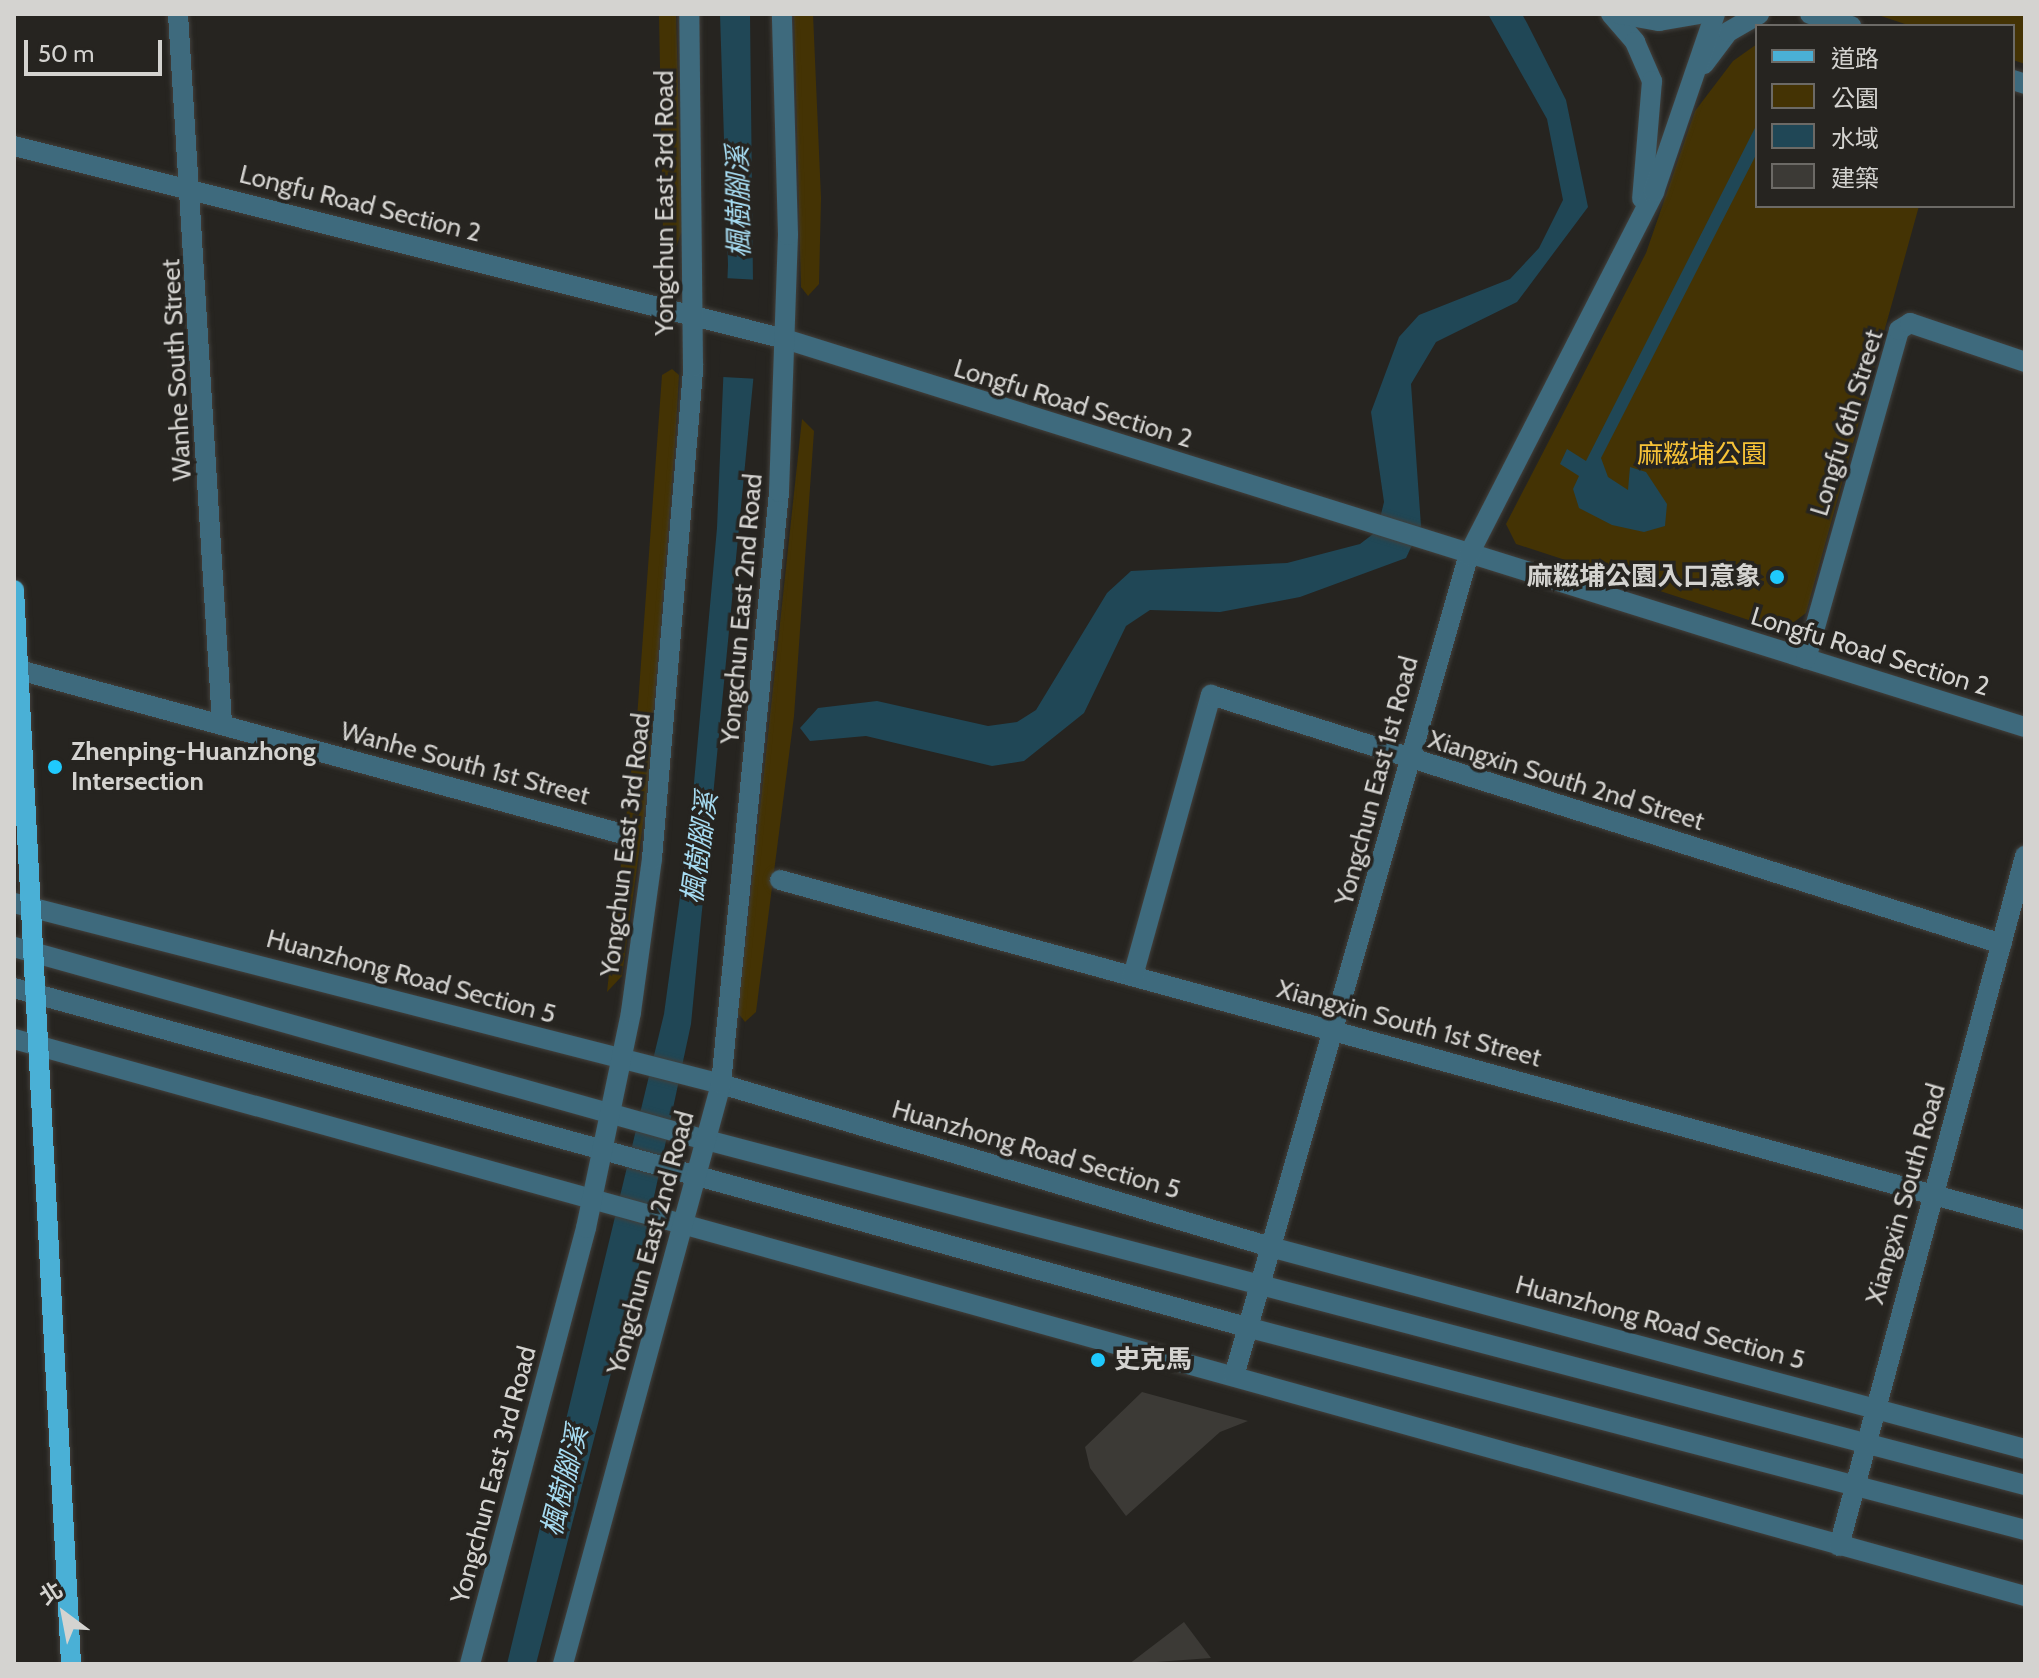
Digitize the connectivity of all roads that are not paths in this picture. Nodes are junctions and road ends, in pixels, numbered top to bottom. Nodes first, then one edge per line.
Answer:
1 (178, 14) edge
2 (689, 14) edge
3 (782, 14) edge
4 (1611, 14) edge
5 (1619, 14) edge
6 (1698, 14) edge
7 (1715, 14) edge
8 (1759, 14) edge
9 (1810, 14) edge
10 (1844, 24) edge
11 (1693, 81) junction
12 (14, 146) edge
13 (189, 188) junction
14 (1638, 227) junction
15 (692, 314) junction
16 (785, 339) junction
17 (2025, 362) edge
18 (1469, 554) junction
19 (14, 590) edge
20 (1806, 659) junction
21 (19, 670) junction
22 (222, 724) junction
23 (2025, 727) edge
24 (1408, 761) junction
25 (619, 833) dead end
26 (2025, 856) edge
27 (780, 880) dead end
28 (22, 905) edge
29 (2002, 944) junction
30 (23, 950) edge
31 (1133, 976) junction
32 (24, 990) edge
33 (1335, 1031) junction
34 (14, 1039) edge
35 (39, 1046) junction
36 (624, 1060) junction
37 (715, 1082) junction
38 (612, 1112) junction
39 (698, 1137) junction
40 (603, 1149) junction
41 (689, 1175) junction
42 (1934, 1195) junction
43 (592, 1199) junction
44 (2025, 1220) edge
45 (673, 1223) junction
46 (1274, 1248) junction
47 (1263, 1285) junction
48 (1250, 1328) junction
49 (1234, 1376) junction
50 (1874, 1407) junction
51 (1869, 1443) junction
52 (2025, 1449) edge
53 (2025, 1485) edge
54 (1858, 1486) junction
55 (2025, 1530) edge
56 (1839, 1546) junction
57 (2025, 1596) edge
58 (71, 1664) edge
59 (470, 1664) edge
60 (563, 1664) edge

1 - 13 street, Wanhe South Street
2 - 15 street, Yongchun East 3rd Road
3 - 16 street, Yongchun East 2nd Road
4 - 14 street, Yongchun East 1st Road
5 - 6 street
7 - 11 street, Yongchun East 1st Road
8 - 11 street
9 - 10 street
11 - 14 street, Yongchun East 1st Road
12 - 13 street, Longfu Road Section 2
13 - 15 street, Longfu Road Section 2
13 - 22 street, Wanhe South Street
14 - 18 street, Yongchun East 1st Road
15 - 16 street, Longfu Road Section 2
15 - 36 street, Yongchun East 3rd Road
16 - 18 street, Longfu Road Section 2
16 - 37 street, Yongchun East 2nd Road
17 - 20 street, Longfu 6th Street
18 - 20 street, Longfu Road Section 2
18 - 24 street, Yongchun East 1st Road
19 - 21 main road
20 - 23 street, Longfu Road Section 2
21 - 22 street, Wanhe South 1st Street
21 - 28 main road
22 - 25 street, Wanhe South 1st Street
24 - 29 street, Xiangxin South 2nd Street
24 - 31 street, Xiangxin South 2nd Street
24 - 33 street, Yongchun East 1st Road
26 - 29 street, Xiangxin South Road
27 - 31 street, Xiangxin South 1st Street
28 - 30 main road
28 - 36 street, Huanzhong Road Section 5
29 - 42 street, Xiangxin South Road
30 - 32 main road
30 - 38 street
31 - 33 street, Xiangxin South 1st Street
32 - 35 main road
32 - 40 street
33 - 42 street, Xiangxin South 1st Street
33 - 46 street, Yongchun East 1st Road
34 - 35 street
35 - 43 street
35 - 58 main road
36 - 37 street, Huanzhong Road Section 5
36 - 38 street, Yongchun East 3rd Road
37 - 39 street, Yongchun East 2nd Road
37 - 46 street, Huanzhong Road Section 5
38 - 39 street
38 - 40 street, Yongchun East 3rd Road
39 - 41 street, Yongchun East 2nd Road
39 - 47 street
40 - 41 street
40 - 43 street, Yongchun East 3rd Road
41 - 45 street, Yongchun East 2nd Road
41 - 48 street
42 - 44 street, Xiangxin South 1st Street
42 - 50 street, Xiangxin South Road
43 - 45 street
43 - 59 street, Yongchun East 3rd Road
45 - 49 street
45 - 60 street, Yongchun East 2nd Road
46 - 47 street, Yongchun East 1st Road
46 - 50 street, Huanzhong Road Section 5
47 - 48 street, Yongchun East 1st Road
47 - 51 street
48 - 49 street, Yongchun East 1st Road
48 - 54 street
49 - 56 street
50 - 51 street, Xiangxin South Road
50 - 52 street, Huanzhong Road Section 5
51 - 53 street
51 - 54 street, Xiangxin South Road
54 - 55 street
54 - 56 street, Xiangxin South Road
56 - 57 street

